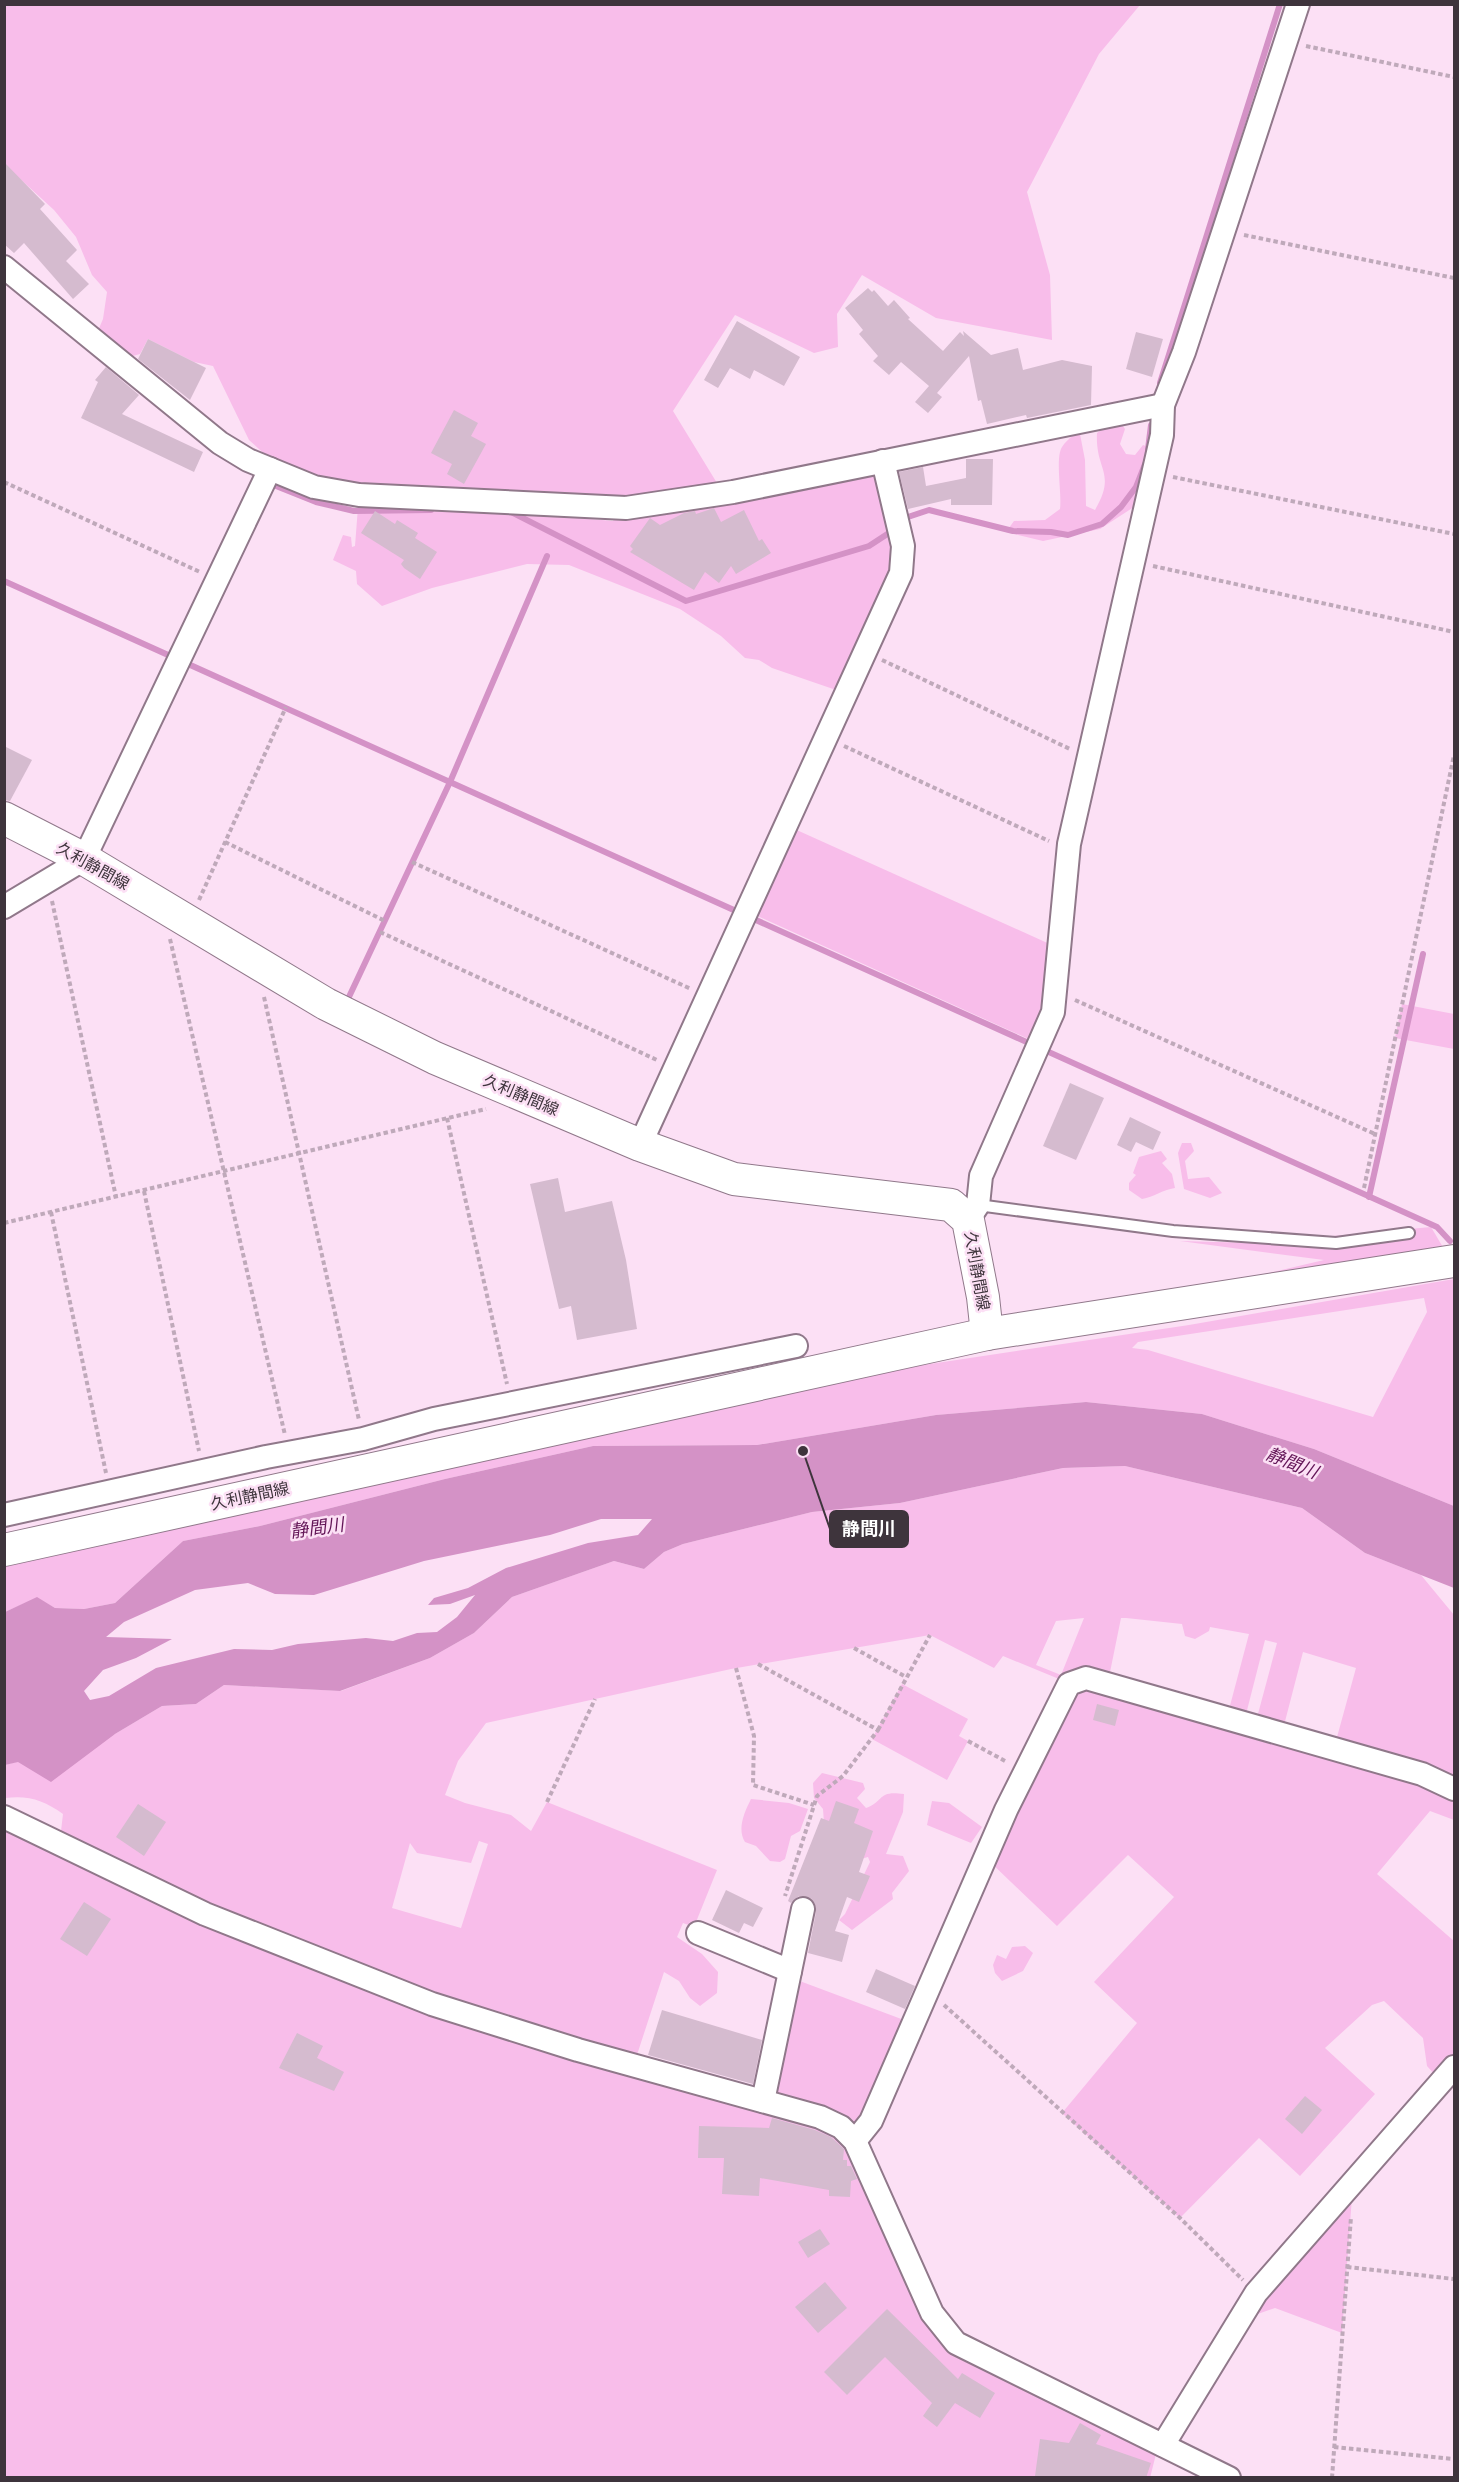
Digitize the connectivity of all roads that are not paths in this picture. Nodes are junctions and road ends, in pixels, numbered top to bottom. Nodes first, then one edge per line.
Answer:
1 (1298, 4) edge
2 (4, 267) edge
3 (1163, 405) junction
4 (883, 461) junction
5 (270, 469) junction
6 (4, 818) edge
7 (84, 859) junction
8 (4, 907) edge
9 (640, 1145) junction
10 (973, 1212) junction
11 (1409, 1233) dead end
12 (1455, 1261) edge
13 (987, 1334) junction
14 (796, 1346) dead end
15 (4, 1515) edge
16 (4, 1550) edge
17 (1455, 1789) edge
18 (4, 1817) edge
19 (803, 1910) road end
20 (698, 1933) dead end
21 (790, 1971) junction
22 (1455, 2067) edge
23 (763, 2101) junction
24 (855, 2141) junction
25 (1163, 2445) junction
26 (1229, 2478) edge

1 - 3 street
2 - 5 street
3 - 4 street
3 - 10 street
4 - 5 street
4 - 9 street
5 - 7 street
6 - 7 main road, 久利静間線
7 - 8 street
7 - 9 main road, 久利静間線
9 - 10 main road, 久利静間線
10 - 11 lane
10 - 13 main road, 久利静間線
12 - 13 main road, 久利静間線
13 - 16 main road, 久利静間線
14 - 15 street
17 - 24 street
18 - 23 street
19 - 21 street
20 - 21 street
21 - 23 street
22 - 25 street
23 - 24 street
24 - 25 street
25 - 26 street

